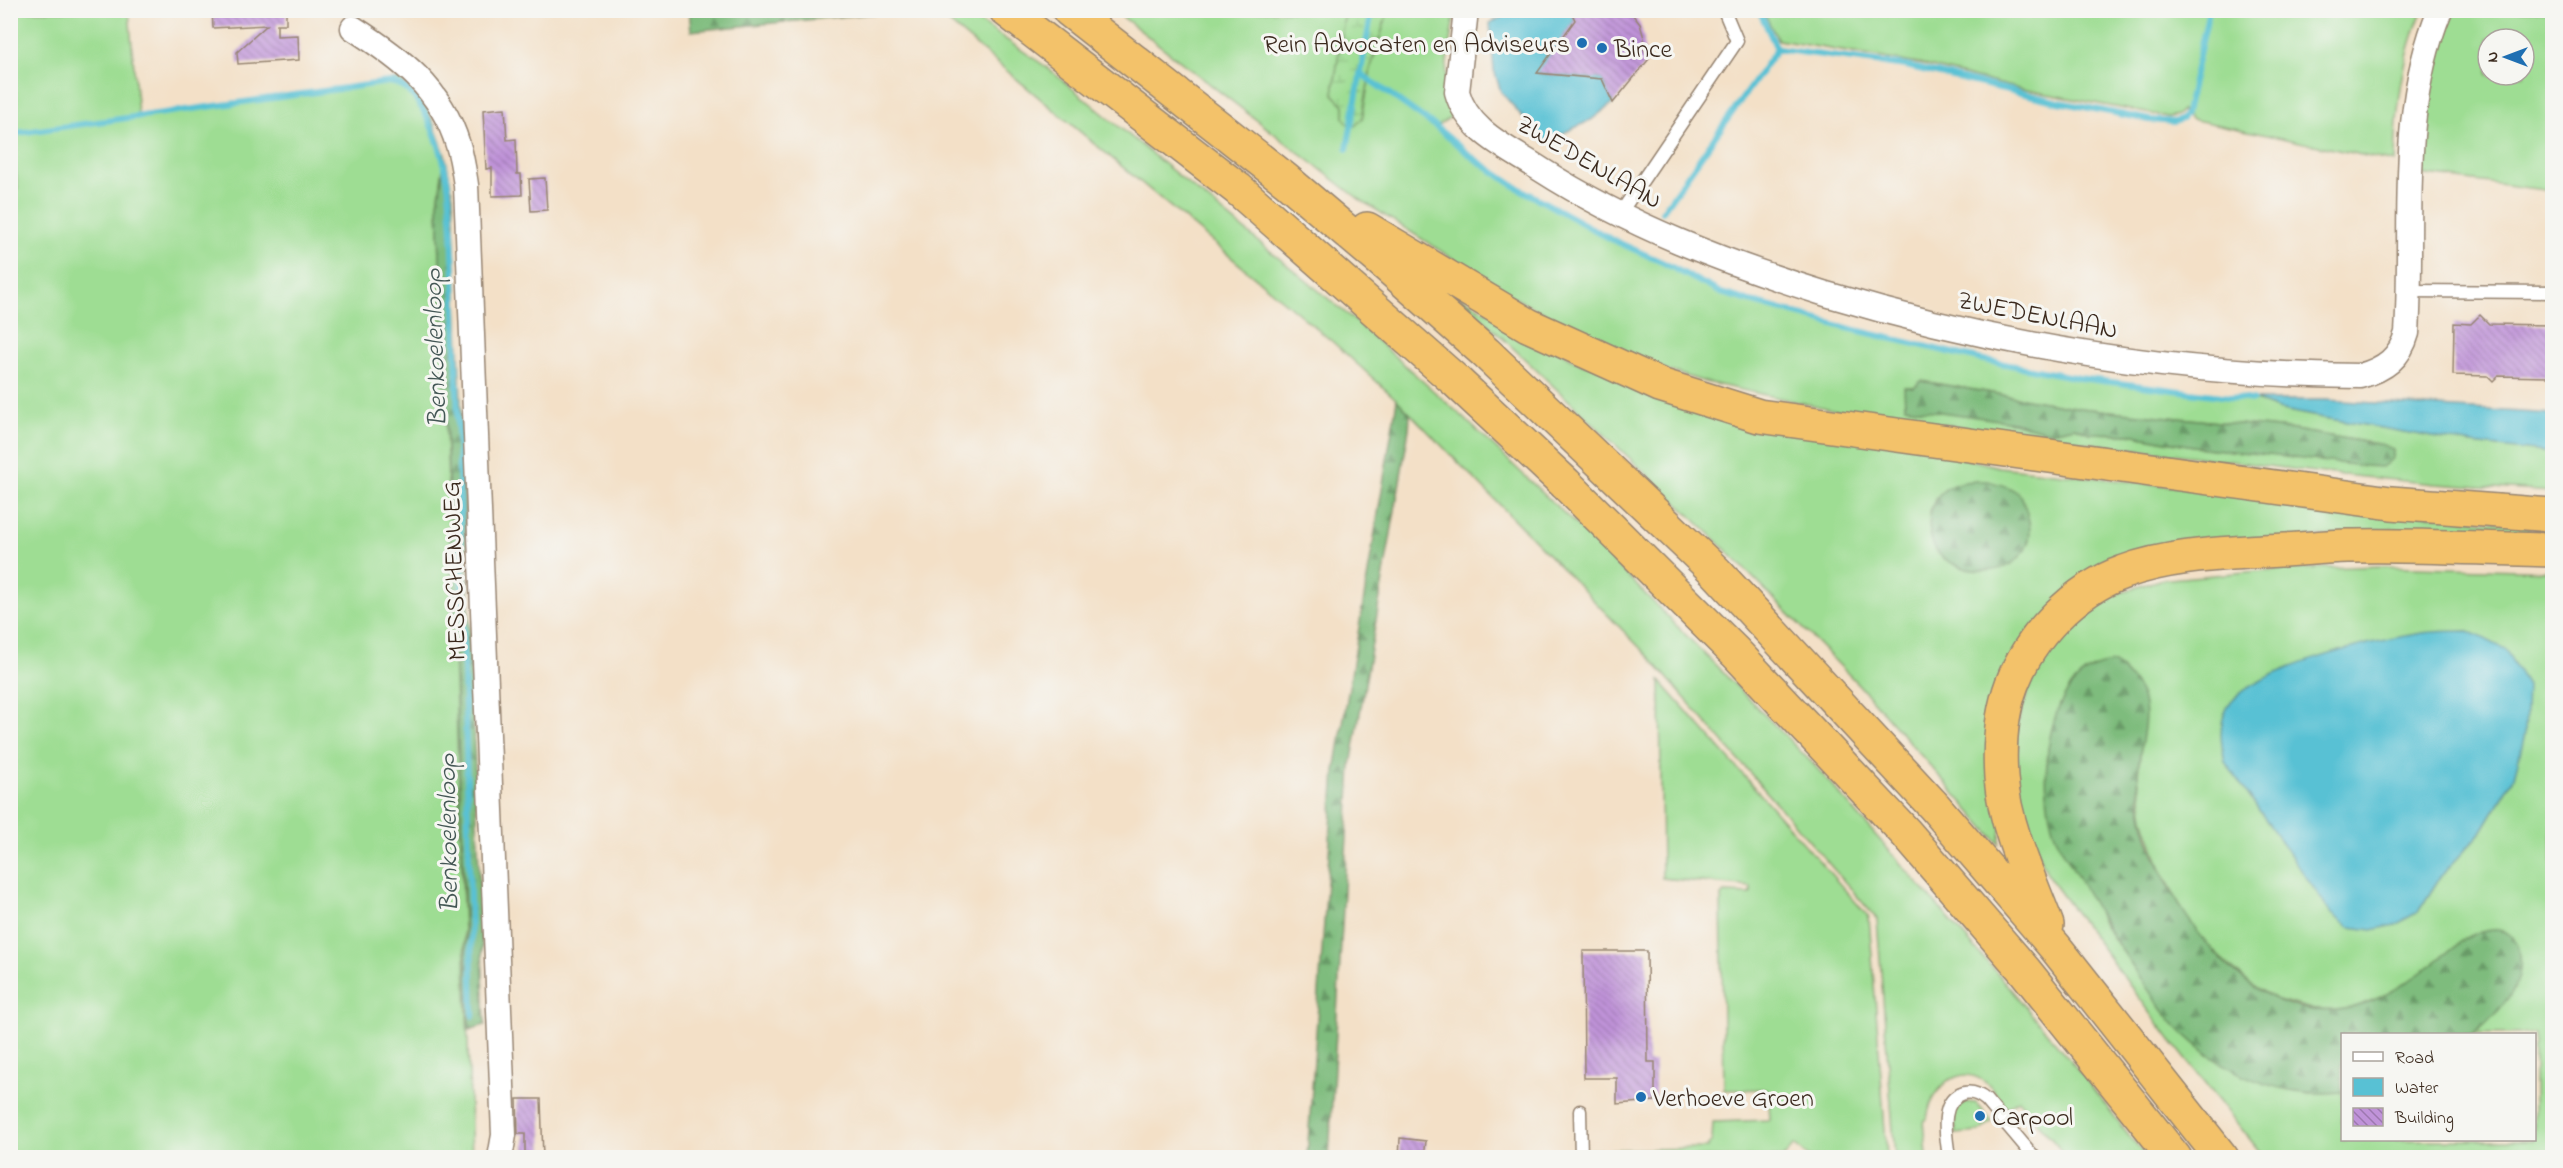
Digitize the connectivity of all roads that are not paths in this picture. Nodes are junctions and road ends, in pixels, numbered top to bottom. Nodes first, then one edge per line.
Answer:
1 (1006, 10) edge
2 (1069, 10) edge
3 (1466, 10) edge
4 (1724, 10) edge
5 (2440, 10) edge
6 (353, 28) dead end
7 (1286, 180) junction
8 (1619, 215) junction
9 (2409, 291) junction
10 (2553, 292) edge
11 (2553, 515) edge
12 (2553, 550) edge
13 (2055, 947) junction
14 (1580, 1111) dead end
15 (500, 1158) edge
16 (1581, 1158) edge
17 (1949, 1158) edge
18 (2035, 1158) edge
19 (2175, 1158) edge
20 (2222, 1158) edge

1 - 19 highway
2 - 7 highway
3 - 8 street, ZWEDENLAAN
4 - 8 lane
5 - 9 street, ZWEDENLAAN
6 - 15 street, MESSCHENWEG
7 - 11 highway
7 - 13 highway
8 - 9 street, ZWEDENLAAN
9 - 10 lane
12 - 13 highway
13 - 20 highway
14 - 16 lane
17 - 18 lane

